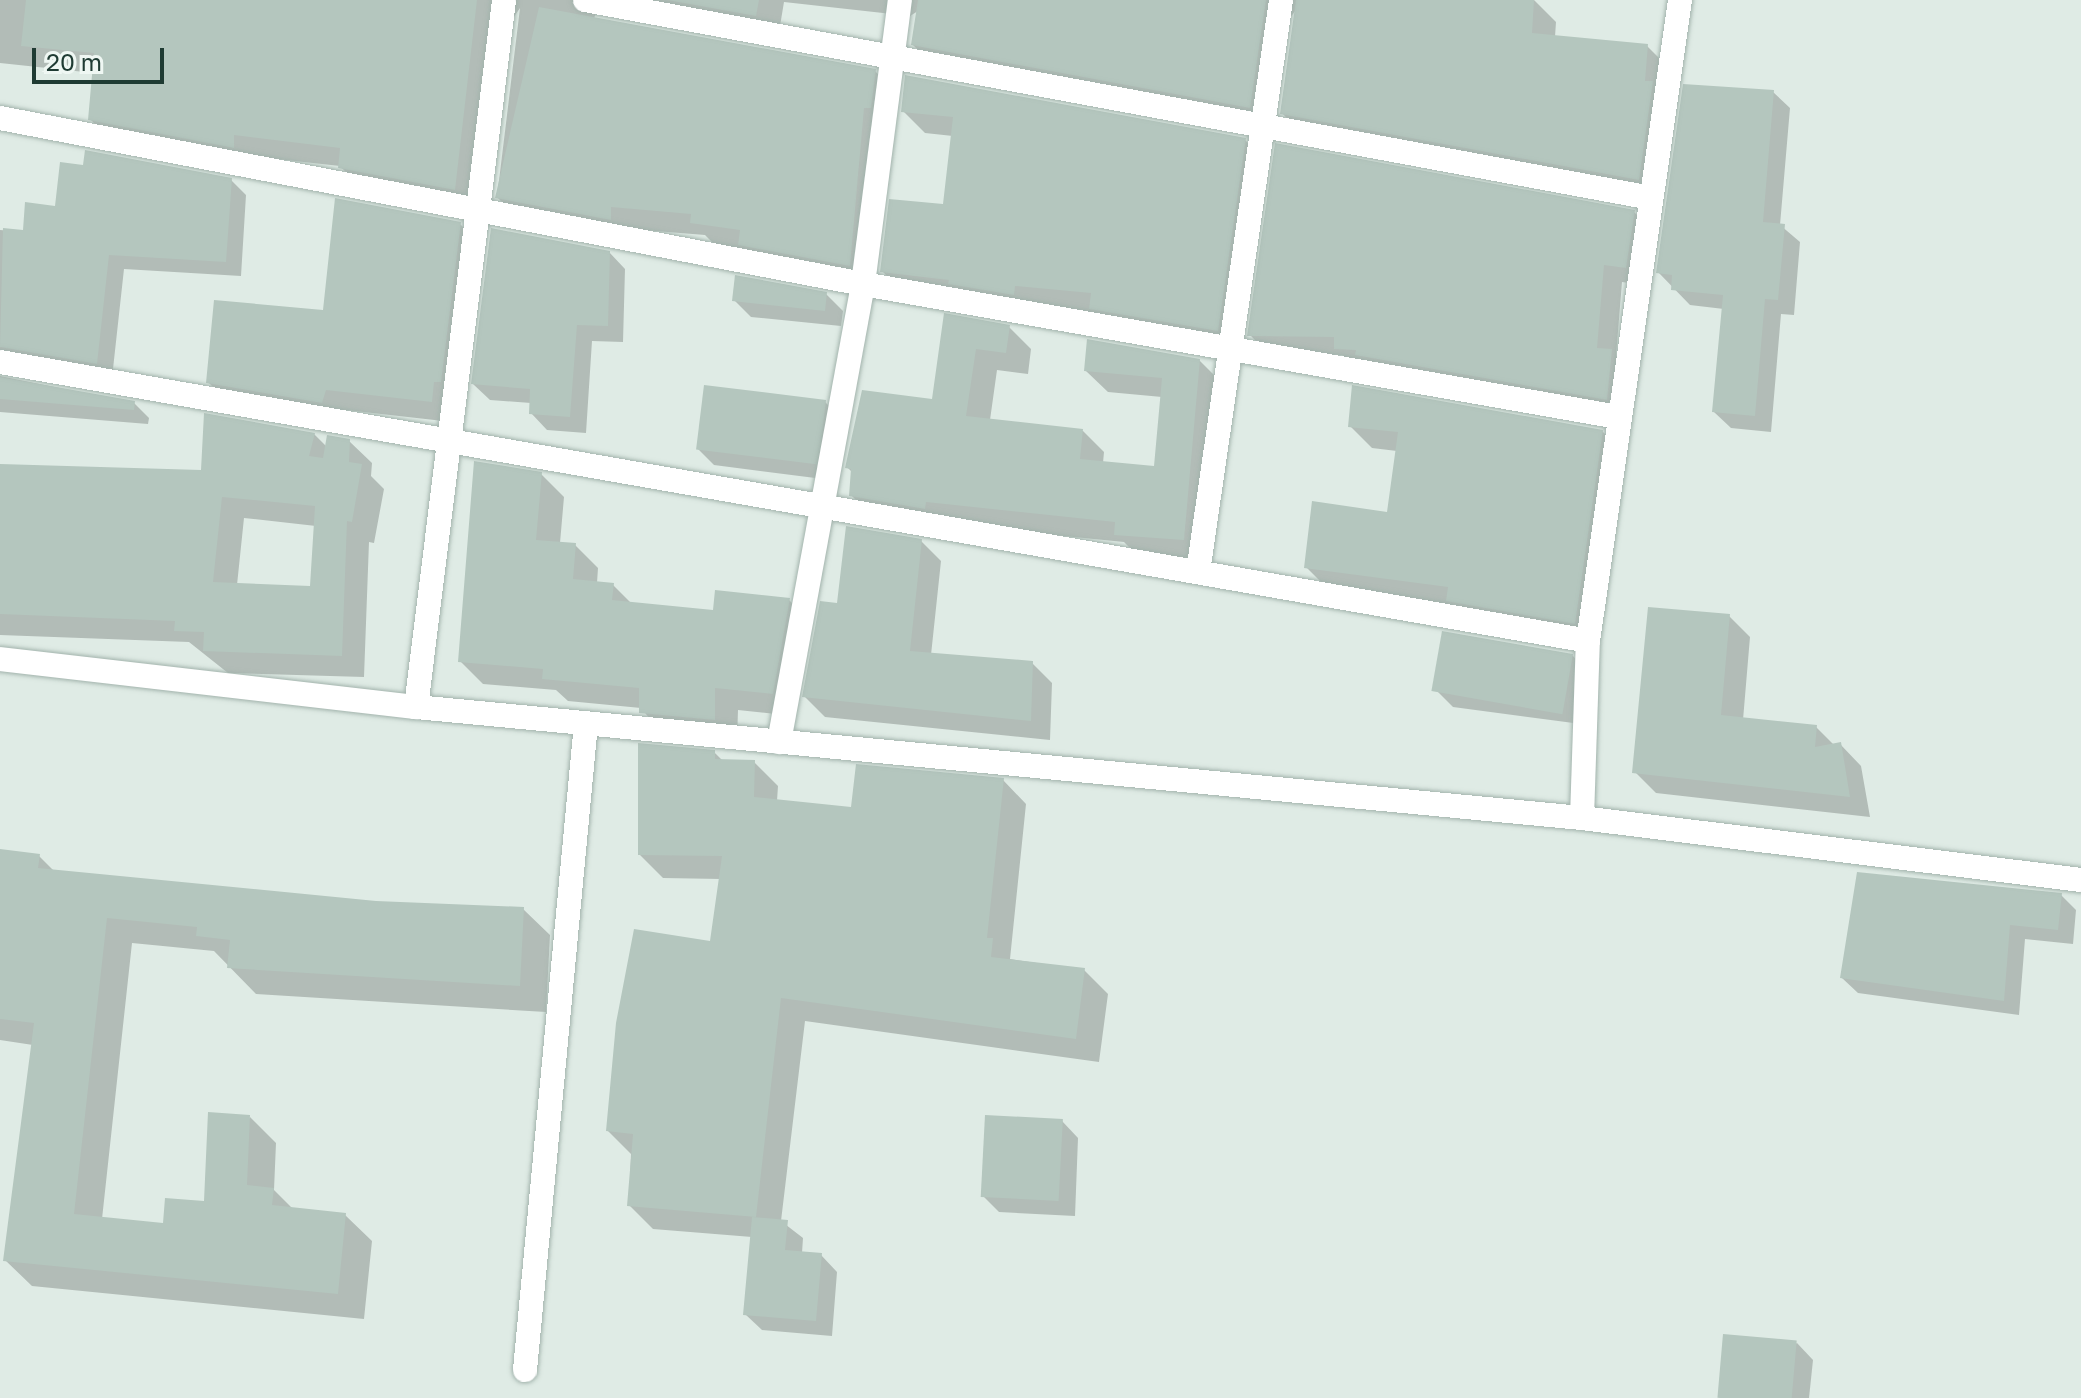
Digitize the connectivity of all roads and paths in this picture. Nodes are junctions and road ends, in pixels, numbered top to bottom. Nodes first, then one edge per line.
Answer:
1 (504, 0) edge
2 (585, 0) edge
3 (900, 0) edge
4 (1281, 0) edge
5 (1680, 0) edge
6 (893, 58) junction
7 (0, 118) edge
8 (1263, 123) junction
9 (1651, 198) junction
10 (477, 207) junction
11 (863, 284) junction
12 (1230, 351) junction
13 (0, 362) edge
14 (1618, 417) junction
15 (446, 440) junction
16 (822, 509) junction
17 (1198, 572) junction
18 (1588, 641) junction
19 (0, 659) edge
20 (416, 707) junction
21 (586, 724) junction
22 (779, 742) junction
23 (1582, 818) junction
24 (2081, 880) edge
25 (525, 1370) dead end

1 - 10 street
2 - 6 street
3 - 6 street
4 - 8 street
5 - 9 street
6 - 8 street
6 - 11 street
7 - 10 street
8 - 9 street
8 - 12 street
9 - 14 street
10 - 11 street
10 - 15 street
11 - 12 street
11 - 16 street
12 - 14 street
12 - 17 street
13 - 15 street
14 - 18 street
15 - 16 street
15 - 20 street
16 - 17 street
16 - 22 street
17 - 18 street
18 - 23 street
19 - 20 street
20 - 21 street
21 - 22 street
21 - 25 street
22 - 23 street
23 - 24 street

